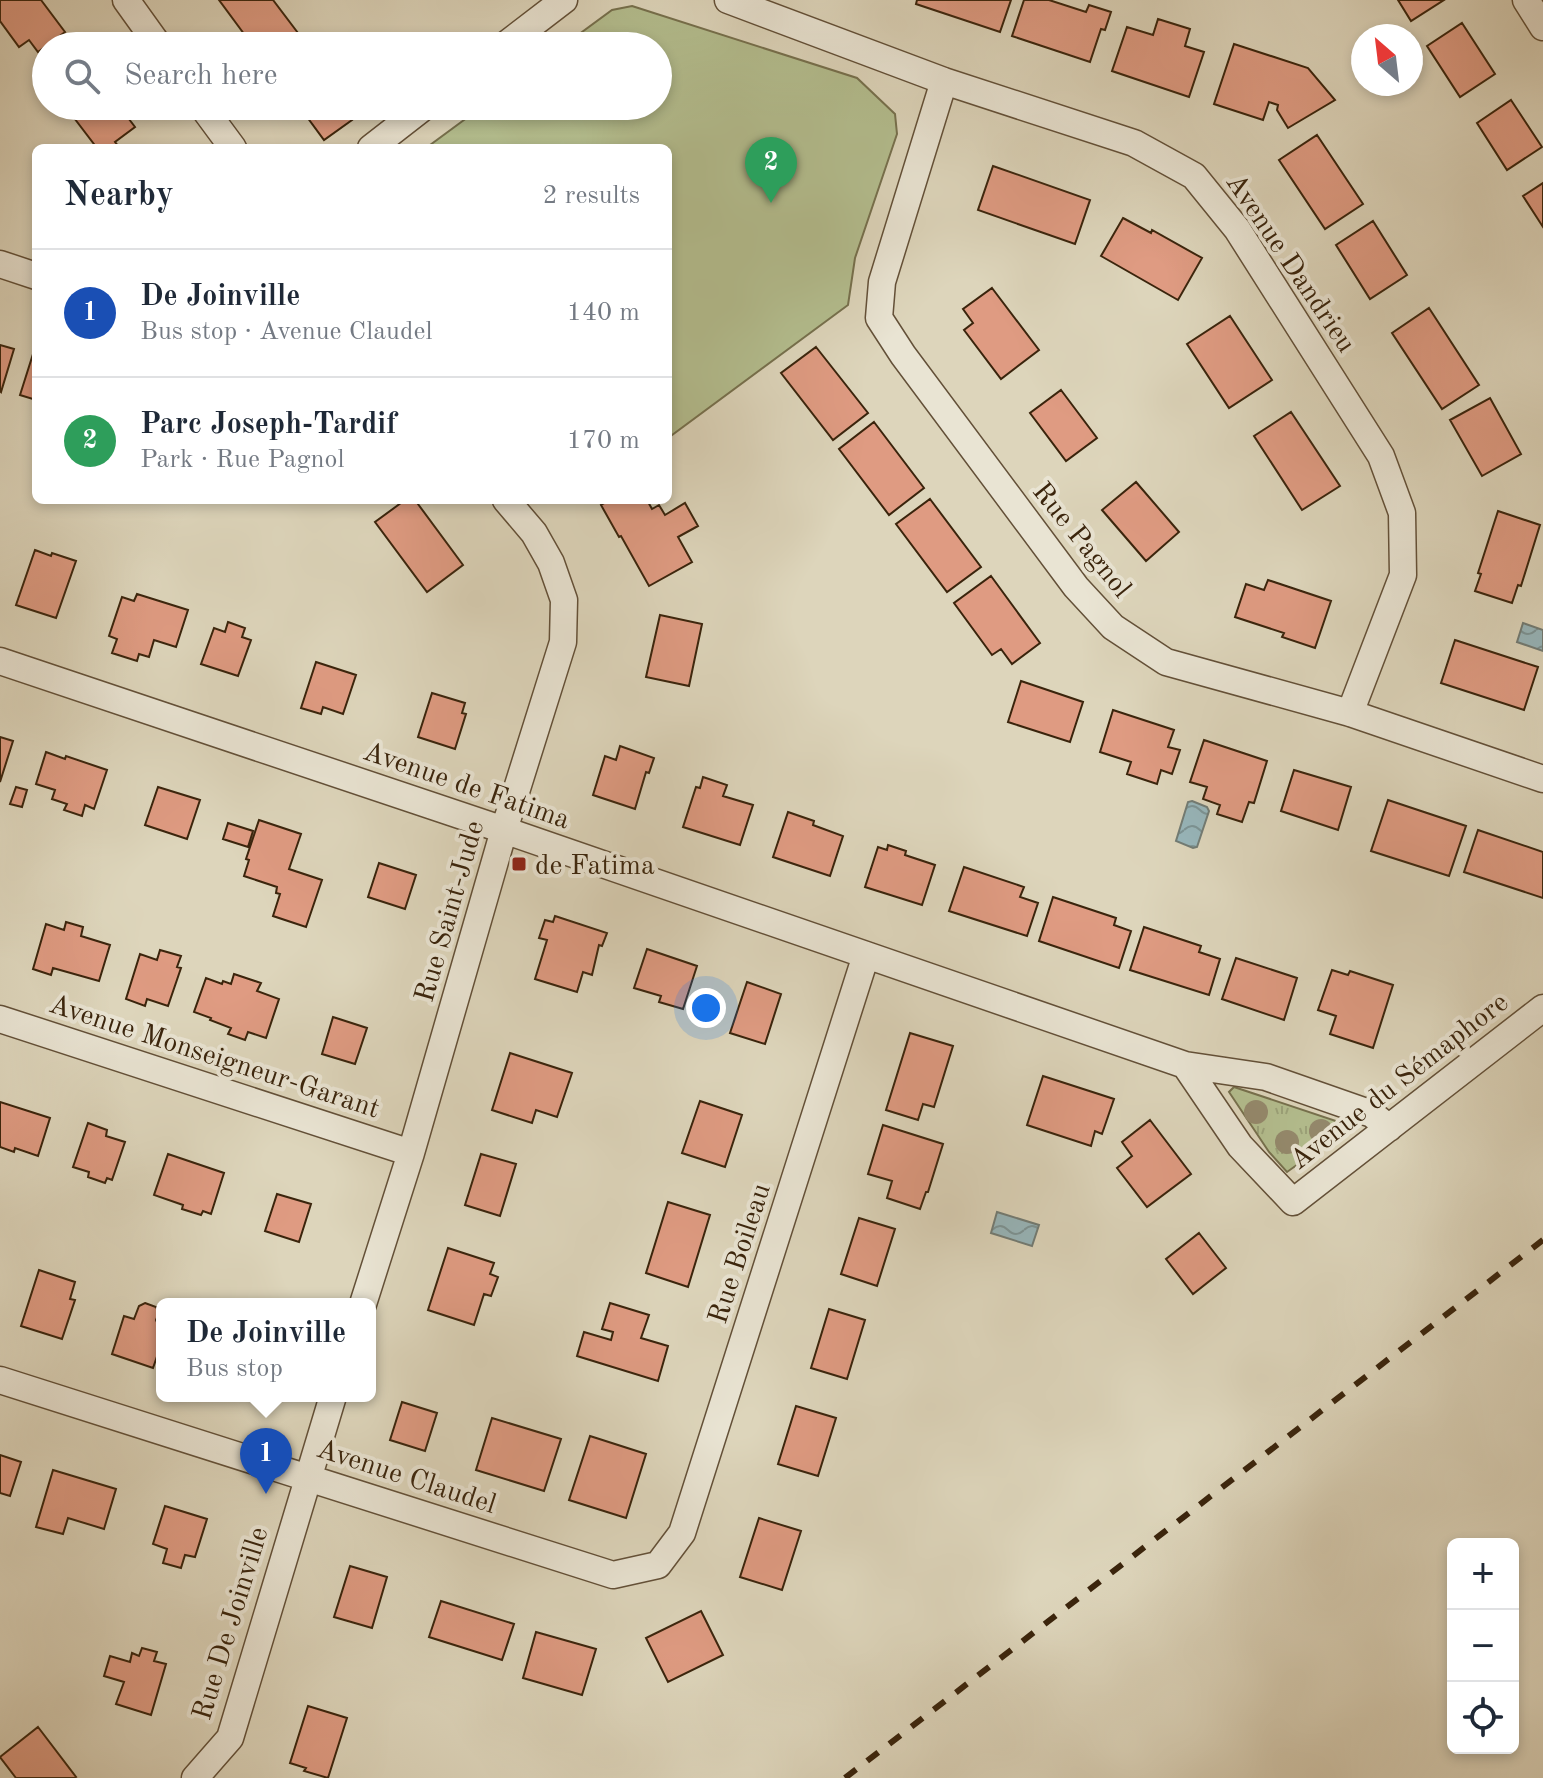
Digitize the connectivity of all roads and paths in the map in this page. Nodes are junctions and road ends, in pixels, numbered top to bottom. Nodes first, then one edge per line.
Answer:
1 (126, 0) edge
2 (564, 0) edge
3 (1526, 0) edge
4 (733, 1) edge
5 (1543, 27) edge
6 (149, 32) edge
7 (522, 32) edge
8 (944, 81) junction
9 (212, 120) edge
10 (407, 120) edge
11 (230, 144) edge
12 (376, 144) edge
13 (0, 264) edge
14 (32, 275) edge
15 (509, 504) edge
16 (0, 661) edge
17 (1350, 713) junction
18 (1543, 779) edge
19 (504, 830) junction
20 (866, 955) junction
21 (1543, 1008) edge
22 (0, 1019) edge
23 (1185, 1065) junction
24 (1389, 1128) junction
25 (411, 1153) junction
26 (365, 1298) edge
27 (0, 1380) edge
28 (331, 1402) edge
29 (307, 1477) junction
30 (658, 1565) joint
31 (195, 1778) edge

1 - 6 street
2 - 7 street
3 - 5 street
4 - 8 street, Avenue Dandrieu
8 - 17 street, Avenue Dandrieu
8 - 17 street, Rue Pagnol
9 - 11 street
10 - 12 street
13 - 14 street
15 - 19 street, Rue Saint-Jude
16 - 19 street, Avenue de Fatima
17 - 18 street, Rue Pagnol
19 - 20 street, Avenue de Fatima
19 - 25 street, Rue Saint-Jude
20 - 23 street, Avenue de Fatima
20 - 30 street, Rue Boileau
21 - 24 street, Avenue du Sémaphore
22 - 25 street, Avenue Monseigneur-Garant
23 - 24 street, Avenue de Fatima
23 - 24 street, Avenue du Sémaphore
25 - 26 street, Rue Saint-Jude
27 - 29 street, Avenue Claudel
28 - 29 street
29 - 30 street, Avenue Claudel
29 - 31 street, Rue De Joinville

